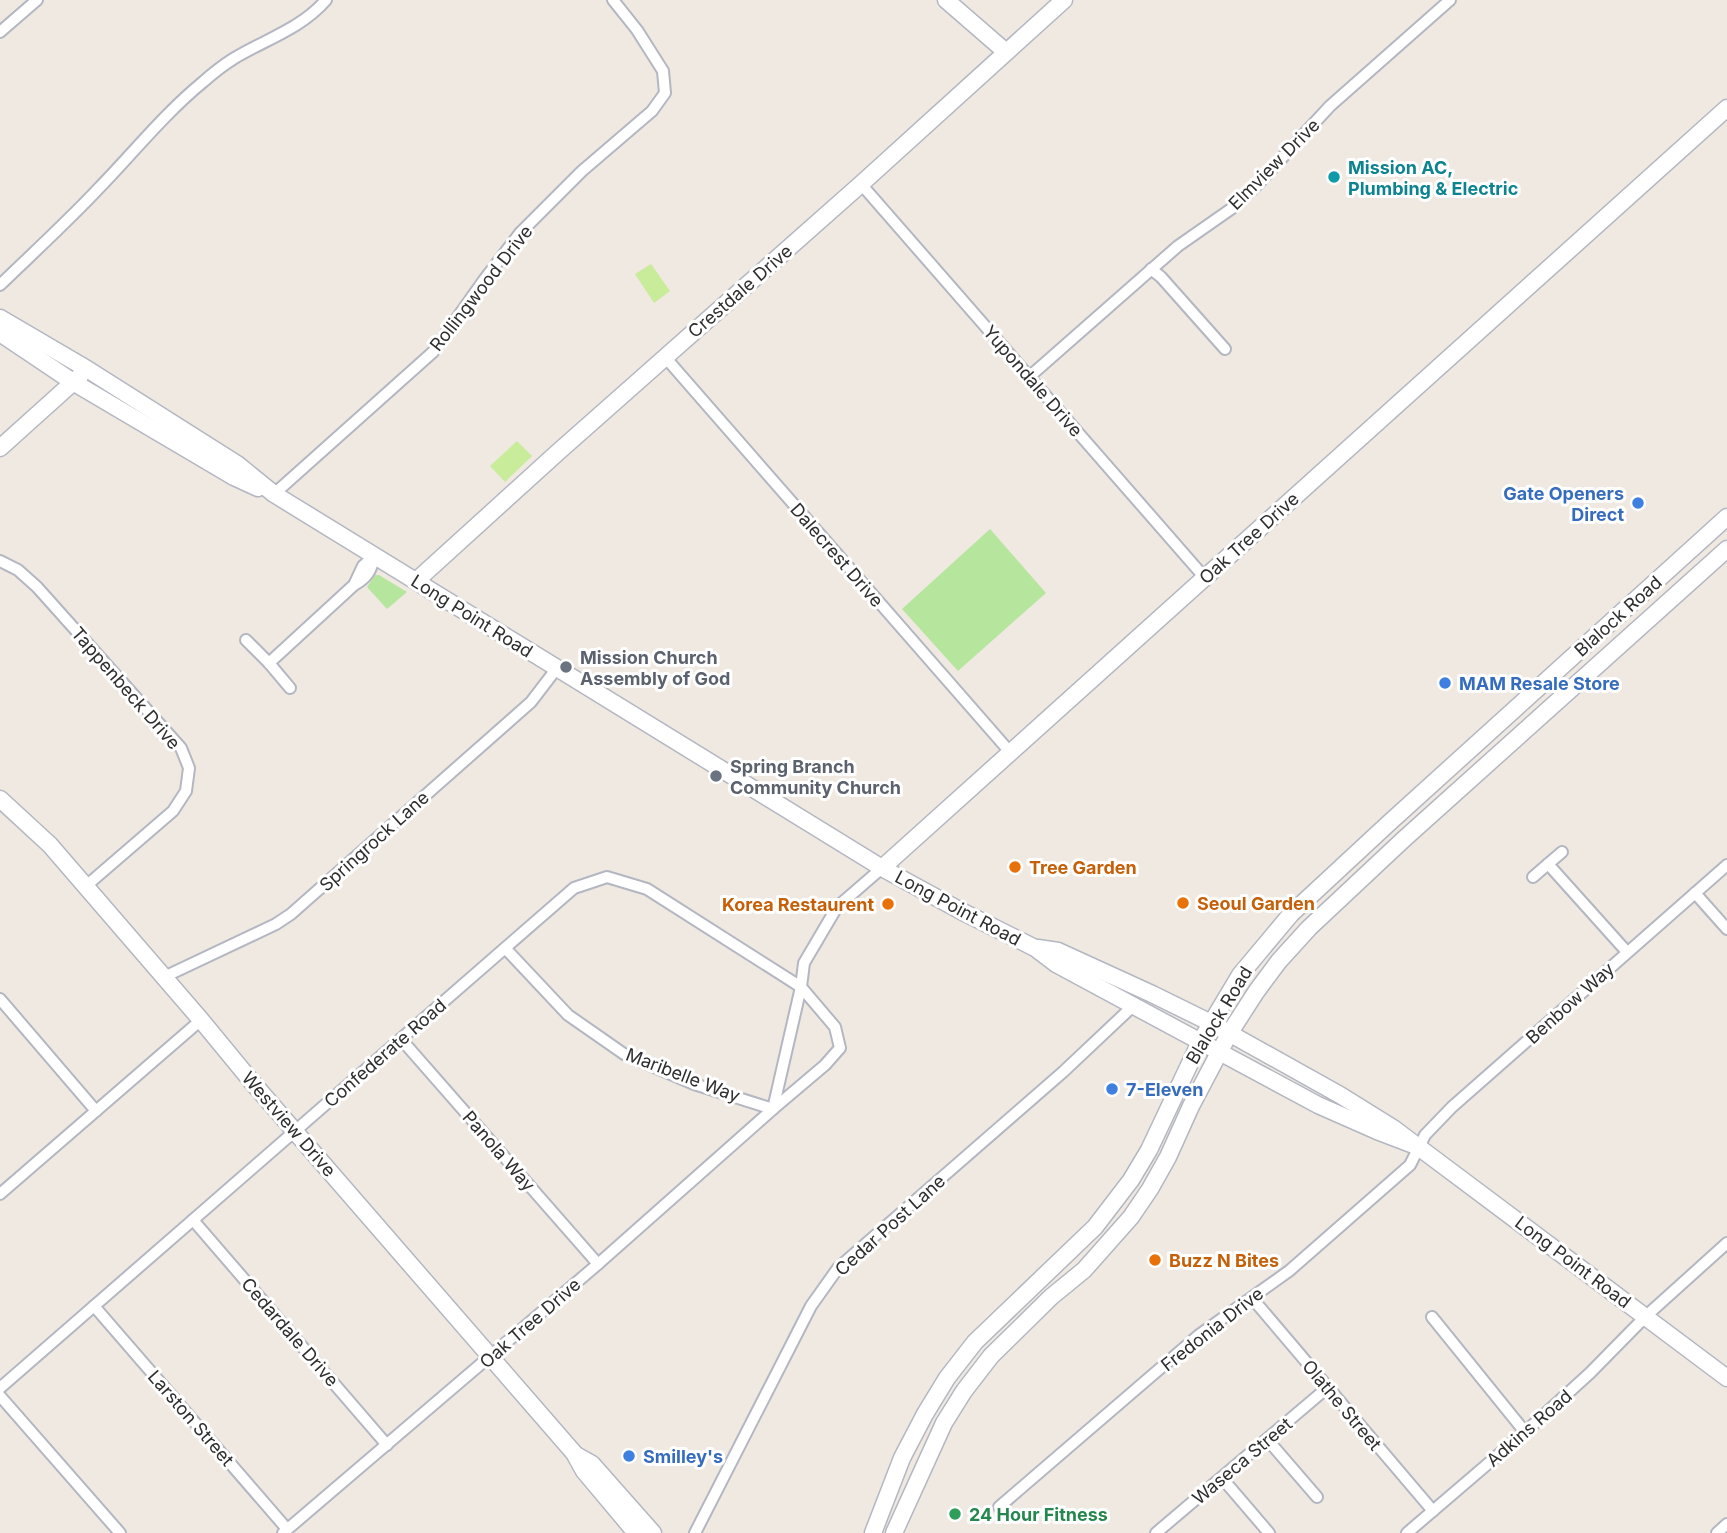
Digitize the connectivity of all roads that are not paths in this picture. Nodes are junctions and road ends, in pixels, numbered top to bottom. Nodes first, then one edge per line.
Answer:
1 (37, 0) edge
2 (326, 0) edge
3 (613, 0) edge
4 (946, 0) edge
5 (1065, 0) edge
6 (1450, 0) edge
7 (0, 32) edge
8 (1006, 52) junction
9 (1727, 108) edge
10 (861, 184) junction
11 (1151, 269) junction
12 (0, 285) edge
13 (0, 318) edge
14 (0, 333) edge
15 (1225, 349) dead end
16 (665, 357) junction
17 (87, 369) junction
18 (1029, 377) junction
19 (73, 382) junction
20 (0, 448) edge
21 (274, 494) junction
22 (1727, 517) edge
23 (1701, 541) junction
24 (1722, 554) edge
25 (374, 555) junction
26 (0, 561) edge
27 (1205, 578) junction
28 (416, 581) junction
29 (246, 640) dead end
30 (1582, 649) junction
31 (270, 663) junction
32 (1599, 666) junction
33 (557, 668) junction
34 (290, 688) dead end
35 (1476, 745) junction
36 (1010, 752) junction
37 (1495, 758) junction
38 (0, 799) edge
39 (1389, 823) junction
40 (1404, 839) junction
41 (1562, 852) dead end
42 (1548, 864) junction
43 (1727, 865) edge
44 (882, 868) junction
45 (1533, 877) dead end
46 (86, 886) junction
47 (1695, 893) junction
48 (1306, 900) junction
49 (1321, 917) junction
50 (1727, 929) edge
51 (505, 948) junction
52 (1035, 948) junction
53 (1627, 952) junction
54 (164, 977) junction
55 (801, 987) junction
56 (0, 999) edge
57 (1133, 1006) junction
58 (201, 1020) junction
59 (1211, 1023) junction
60 (1229, 1034) junction
61 (401, 1039) junction
62 (1200, 1042) junction
63 (1219, 1053) junction
64 (773, 1109) junction
65 (96, 1111) junction
66 (295, 1131) junction
67 (1419, 1147) junction
68 (1131, 1180) junction
69 (1150, 1189) junction
70 (0, 1194) edge
71 (193, 1220) junction
72 (1727, 1243) edge
73 (598, 1264) junction
74 (1038, 1281) junction
75 (1052, 1297) junction
76 (1252, 1298) junction
77 (94, 1306) junction
78 (1646, 1316) junction
79 (1432, 1317) dead end
80 (490, 1357) junction
81 (1727, 1378) edge
82 (0, 1388) edge
83 (1327, 1388) junction
84 (0, 1396) edge
85 (925, 1414) junction
86 (944, 1423) junction
87 (1525, 1432) junction
88 (1268, 1439) junction
89 (387, 1444) junction
90 (574, 1453) junction
91 (1222, 1478) junction
92 (1317, 1497) dead end
93 (999, 1507) dead end
94 (1433, 1511) junction
95 (1727, 1524) edge
96 (876, 1526) edge
97 (285, 1531) edge
98 (895, 1531) edge
99 (120, 1533) edge
100 (636, 1533) edge
101 (653, 1533) edge
102 (695, 1533) edge
103 (1156, 1533) edge
104 (1269, 1533) edge
105 (1407, 1533) edge
106 (1717, 1533) edge

1 - 7 street
2 - 12 street
3 - 21 street, Rollingwood Drive
4 - 8 main road
5 - 8 main road, Crestdale Drive
6 - 11 street, Elmview Drive
8 - 10 main road, Crestdale Drive
9 - 27 main road, Oak Tree Drive
10 - 16 main road, Crestdale Drive
10 - 18 street, Yupondale Drive
11 - 15 street
11 - 18 street, Elmview Drive
13 - 17 main road, Long Point Road
14 - 19 main road, Long Point Road
16 - 28 main road, Crestdale Drive
16 - 36 street, Dalecrest Drive
17 - 19 main road
17 - 21 main road, Long Point Road
18 - 27 street, Yupondale Drive
19 - 20 main road
19 - 21 main road, Long Point Road
21 - 25 main road, Long Point Road
22 - 23 main road, Blalock Road
23 - 24 main road
23 - 30 main road, Blalock Road
24 - 32 main road, Blalock Road
25 - 28 main road, Long Point Road
25 - 31 street
26 - 46 street, Tappenbeck Drive
27 - 36 main road, Oak Tree Drive
28 - 33 main road, Long Point Road
29 - 31 street
30 - 32 main road
30 - 35 main road, Blalock Road
31 - 34 street
32 - 37 main road, Blalock Road
33 - 44 main road, Long Point Road
33 - 54 street, Springrock Lane
35 - 37 main road
35 - 39 main road, Blalock Road
36 - 44 main road, Oak Tree Drive
37 - 40 main road, Blalock Road
38 - 46 main road, Westview Drive
39 - 40 main road
39 - 48 main road, Blalock Road
40 - 49 main road, Blalock Road
41 - 42 street
42 - 45 street
42 - 53 street
43 - 47 street, Benbow Way
44 - 52 main road, Long Point Road
44 - 55 street, Oak Tree Drive
46 - 54 main road, Westview Drive
47 - 50 street
47 - 53 street, Benbow Way
48 - 49 main road
48 - 59 main road, Blalock Road
49 - 60 main road, Blalock Road
51 - 55 street, Confederate Road
51 - 61 street, Confederate Road
51 - 64 street, Maribelle Way
52 - 57 main road, Long Point Road
52 - 59 main road, Long Point Road
53 - 67 street, Benbow Way
54 - 58 main road, Westview Drive
55 - 64 street, Oak Tree Drive
55 - 64 street, Oak Tree Drive
56 - 65 street
57 - 62 main road, Long Point Road
57 - 102 street, Cedar Post Lane
58 - 65 street
58 - 66 main road, Westview Drive
59 - 60 main road, Long Point Road
59 - 62 main road, Blalock Road
60 - 63 main road, Blalock Road
60 - 67 main road, Long Point Road
61 - 66 street, Confederate Road
61 - 73 street, Panola Way
62 - 63 main road, Long Point Road
62 - 68 main road, Blalock Road
63 - 67 main road, Long Point Road
63 - 69 main road, Blalock Road
64 - 73 street, Oak Tree Drive
65 - 70 street
66 - 71 street, Confederate Road
66 - 80 main road, Westview Drive
67 - 76 street, Fredonia Drive
67 - 78 main road, Long Point Road
68 - 69 main road
68 - 74 main road, Blalock Road
69 - 75 main road, Blalock Road
71 - 77 street, Confederate Road
71 - 89 street, Cedardale Drive
72 - 78 street, Adkins Road
73 - 80 street, Oak Tree Drive
74 - 75 main road
74 - 85 main road, Blalock Road
75 - 86 main road, Blalock Road
76 - 83 street, Olathe Street
76 - 93 street, Fredonia Drive
77 - 82 street, Confederate Road
77 - 97 street, Larston Street
78 - 81 main road, Long Point Road
78 - 87 street, Adkins Road
79 - 87 street
80 - 89 street, Oak Tree Drive
80 - 90 main road, Westview Drive
83 - 88 street, Waseca Street
83 - 94 street, Olathe Street
84 - 99 street
85 - 86 main road
85 - 96 main road, Blalock Road
86 - 98 main road, Blalock Road
87 - 94 street, Adkins Road
88 - 91 street, Waseca Street
88 - 92 street
89 - 97 street, Oak Tree Drive
90 - 100 main road, Westview Drive
90 - 101 main road, Westview Drive
91 - 103 street, Waseca Street
91 - 104 street
94 - 105 street, Adkins Road
95 - 106 street
96 - 98 main road

